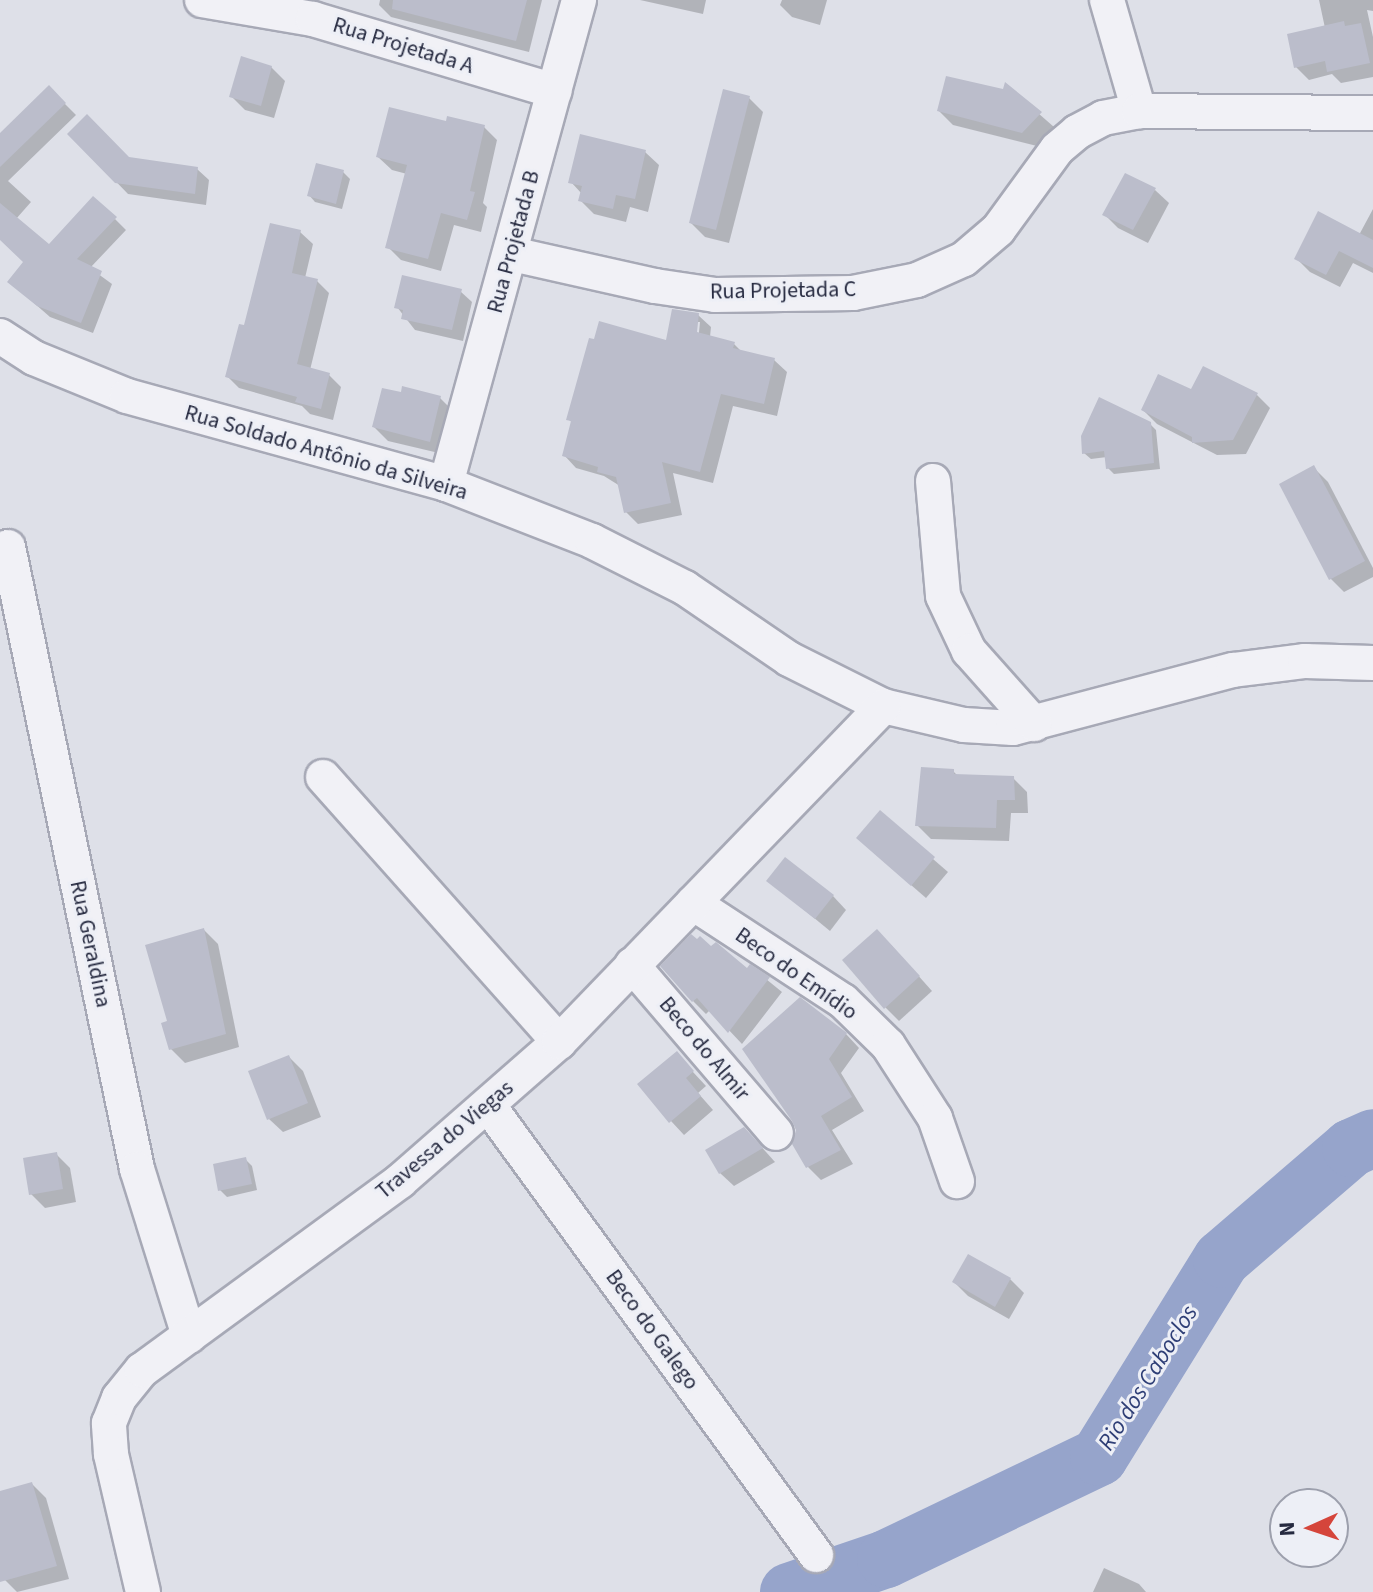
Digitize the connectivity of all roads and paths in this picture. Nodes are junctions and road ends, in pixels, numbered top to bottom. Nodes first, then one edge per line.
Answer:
1 (202, 0) edge
2 (579, 0) edge
3 (1107, 0) edge
4 (554, 91) junction
5 (1139, 111) junction
6 (1373, 113) edge
7 (512, 254) junction
8 (0, 336) edge
9 (933, 481) dead end
10 (446, 484) junction
11 (8, 547) dead end
12 (1373, 663) edge
13 (883, 706) junction
14 (1034, 724) junction
15 (323, 777) dead end
16 (693, 903) junction
17 (632, 965) junction
18 (559, 1042) junction
19 (488, 1105) junction
20 (776, 1133) dead end
21 (957, 1181) dead end
22 (189, 1336) junction
23 (816, 1555) dead end
24 (143, 1592) edge

1 - 4 street, Rua Projetada A
2 - 4 street, Rua Projetada B
3 - 5 street
4 - 7 street, Rua Projetada B
5 - 6 street, Rua Projetada C
5 - 7 street, Rua Projetada C
7 - 10 street, Rua Projetada B
8 - 10 street, Rua Soldado Antônio da Silveira
9 - 14 street
10 - 13 street, Rua Soldado Antônio da Silveira
11 - 22 street, Rua Geraldina
12 - 14 street, Rua Soldado Antônio da Silveira
13 - 14 street, Rua Soldado Antônio da Silveira
13 - 16 street, Travessa do Viegas
15 - 18 street
16 - 17 street, Travessa do Viegas
16 - 21 street, Beco do Emídio
17 - 18 street, Travessa do Viegas
17 - 20 street, Beco do Almir
18 - 19 street, Travessa do Viegas
19 - 22 street, Travessa do Viegas
19 - 23 street, Beco do Galego
22 - 24 street, Travessa do Viegas

